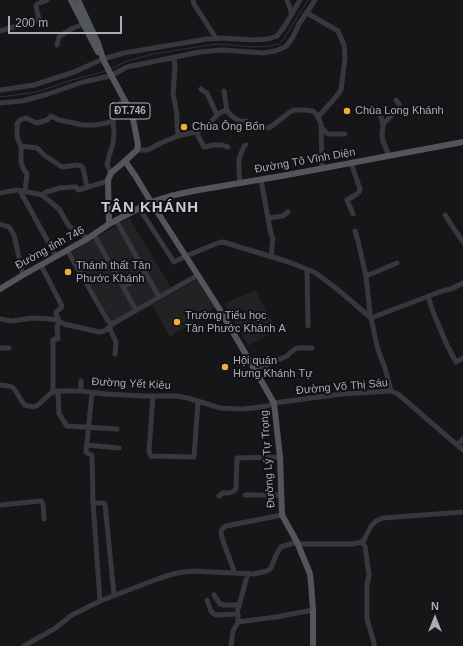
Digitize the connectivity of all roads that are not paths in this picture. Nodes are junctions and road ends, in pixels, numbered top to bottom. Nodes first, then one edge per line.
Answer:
1 (47, 0) edge
2 (71, 0) edge
3 (78, 0) edge
4 (193, 0) edge
5 (287, 0) edge
6 (300, 0) edge
7 (315, 0) edge
8 (307, 13) junction
9 (292, 14) junction
10 (84, 24) junction
11 (0, 31) edge
12 (216, 38) junction
13 (56, 45) dead end
14 (174, 57) junction
15 (103, 59) junction
16 (111, 76) junction
17 (201, 89) dead end
18 (0, 90) edge
19 (224, 91) dead end
20 (124, 100) junction
21 (396, 100) dead end
22 (0, 102) edge
23 (226, 111) junction
24 (380, 114) dead end
25 (217, 115) junction
26 (318, 117) junction
27 (113, 120) junction
28 (383, 124) junction
29 (321, 127) junction
30 (196, 132) junction
31 (345, 134) dead end
32 (178, 136) junction
33 (463, 142) edge
34 (246, 145) dead end
35 (21, 146) junction
36 (228, 147) dead end
37 (137, 150) junction
38 (389, 156) junction
39 (125, 161) junction
40 (351, 163) junction
41 (322, 168) junction
42 (111, 172) junction
43 (261, 180) junction
44 (108, 181) junction
45 (240, 183) junction
46 (87, 188) junction
47 (22, 191) junction
48 (0, 193) edge
49 (42, 195) junction
50 (151, 202) junction
51 (140, 208) junction
52 (288, 212) dead end
53 (353, 214) dead end
54 (446, 215) dead end
55 (268, 218) junction
56 (116, 220) junction
57 (0, 224) edge
58 (109, 224) junction
59 (355, 231) dead end
60 (94, 235) junction
61 (87, 239) junction
62 (463, 242) edge
63 (67, 250) junction
64 (56, 256) junction
65 (186, 256) junction
66 (271, 256) junction
67 (397, 263) dead end
68 (41, 264) junction
69 (307, 270) junction
70 (146, 274) junction
71 (23, 275) junction
72 (198, 275) junction
73 (366, 276) junction
74 (463, 284) edge
75 (123, 287) junction
76 (0, 289) edge
77 (428, 296) junction
78 (159, 297) junction
79 (136, 310) junction
80 (370, 317) junction
81 (0, 319) edge
82 (60, 322) junction
83 (111, 326) junction
84 (308, 326) dead end
85 (0, 348) edge
86 (9, 348) dead end
87 (312, 348) dead end
88 (115, 354) dead end
89 (463, 358) edge
90 (255, 370) junction
91 (81, 382) dead end
92 (0, 385) edge
93 (81, 391) junction
94 (391, 391) junction
95 (56, 392) junction
96 (92, 393) junction
97 (153, 396) junction
98 (198, 401) junction
99 (274, 403) junction
100 (88, 427) junction
101 (117, 429) dead end
102 (463, 440) edge
103 (87, 445) junction
104 (456, 445) junction
105 (119, 448) dead end
106 (463, 450) edge
107 (280, 457) junction
108 (245, 495) dead end
109 (281, 495) junction
110 (218, 496) dead end
111 (93, 503) junction
112 (0, 505) edge
113 (463, 512) edge
114 (282, 515) junction
115 (44, 519) dead end
116 (361, 542) junction
117 (297, 543) junction
118 (236, 573) junction
119 (248, 573) junction
120 (214, 595) dead end
121 (114, 596) junction
122 (207, 600) dead end
123 (100, 601) junction
124 (239, 605) junction
125 (313, 610) junction
126 (237, 613) junction
127 (238, 622) junction
128 (24, 646) edge
129 (231, 646) edge
130 (313, 646) edge
131 (374, 646) edge

1 - 11 street
2 - 10 main road, ĐT.746
3 - 15 main road, ĐT.746
4 - 12 street
5 - 9 street
6 - 9 street
7 - 8 street
8 - 14 street
8 - 26 street
9 - 12 street
10 - 13 street
10 - 15 main road, ĐT.746
12 - 15 street
14 - 16 street
14 - 32 street
15 - 16 main road, ĐT.746
15 - 18 street
16 - 20 main road, ĐT.746
16 - 22 street
17 - 25 street
19 - 23 street
20 - 27 street
20 - 37 main road, ĐT.746
21 - 28 street
23 - 25 street
23 - 26 street
24 - 28 street
25 - 30 street
26 - 29 street
27 - 35 street
27 - 42 street
28 - 38 street
29 - 31 street
29 - 41 street
30 - 32 street
30 - 36 street
32 - 37 street
33 - 38 main road, Đường Tô Vĩnh Diện
34 - 45 street
35 - 46 street
35 - 47 street
37 - 39 main road
38 - 40 main road, Đường Tô Vĩnh Diện
39 - 42 main road
39 - 50 main road, Đường Lý Tự Trọng
40 - 41 main road, Đường Tô Vĩnh Diện
40 - 53 street
41 - 43 main road, Đường Tô Vĩnh Diện
42 - 44 main road
43 - 45 main road, Đường Tô Vĩnh Diện
43 - 55 street
44 - 46 street
44 - 58 main road
45 - 50 main road, Đường Tô Vĩnh Diện
46 - 49 street
47 - 48 street
47 - 49 street
47 - 64 street
49 - 61 street
50 - 51 main road, Đường tỉnh 746
50 - 65 main road, Đường Lý Tự Trọng
51 - 56 main road, Đường tỉnh 746
51 - 65 street
52 - 55 street
54 - 62 street
55 - 66 street
56 - 58 main road, Đường tỉnh 746
56 - 70 street
57 - 71 street
58 - 60 main road, Đường tỉnh 746
59 - 73 street
60 - 61 main road, Đường tỉnh 746
60 - 75 street
61 - 63 main road, Đường tỉnh 746
63 - 64 main road, Đường tỉnh 746
63 - 83 street
64 - 68 main road, Đường tỉnh 746
65 - 66 street
65 - 72 main road, Đường Lý Tự Trọng
66 - 69 street
67 - 73 street
68 - 71 main road, Đường tỉnh 746
68 - 82 street
69 - 80 street
69 - 84 street
70 - 75 street
70 - 78 street
71 - 76 main road, Đường tỉnh 746
72 - 78 street
72 - 90 main road, Đường Lý Tự Trọng
73 - 80 street
74 - 77 street
75 - 79 street
77 - 80 street
77 - 89 street
78 - 79 street
79 - 83 street
80 - 94 street
81 - 82 street
82 - 83 street
82 - 95 street
83 - 88 street
85 - 86 street
87 - 90 street
90 - 99 main road, Đường Lý Tự Trọng
91 - 93 street
92 - 95 street
93 - 95 street, Đường Yết Kiêu
93 - 96 street, Đường Yết Kiêu
94 - 99 street, Đường Võ Thị Sáu
94 - 104 street, Đường Võ Thị Sáu
95 - 100 street
96 - 97 street, Đường Yết Kiêu
96 - 100 street
97 - 98 street, Đường Yết Kiêu
97 - 98 street
98 - 99 street, Đường Yết Kiêu
99 - 107 main road, Đường Lý Tự Trọng
100 - 101 street
100 - 103 street
102 - 104 street
103 - 105 street
103 - 111 street
104 - 106 street, Đường Võ Thị Sáu
107 - 109 main road, Đường Lý Tự Trọng
107 - 110 street
108 - 109 street
109 - 114 main road, Đường Lý Tự Trọng
111 - 121 street
111 - 123 street
112 - 115 street
113 - 116 street
114 - 117 main road, Đường Lý Tự Trọng
114 - 118 street
116 - 117 street
116 - 131 street
117 - 119 street
117 - 125 main road, Đường Lý Tự Trọng
118 - 119 street
118 - 121 street
119 - 124 street
120 - 124 street
121 - 123 street
122 - 126 street
123 - 128 street
124 - 126 street
125 - 127 street
125 - 130 main road, Đường Lý Tự Trọng
126 - 127 street
127 - 129 street

